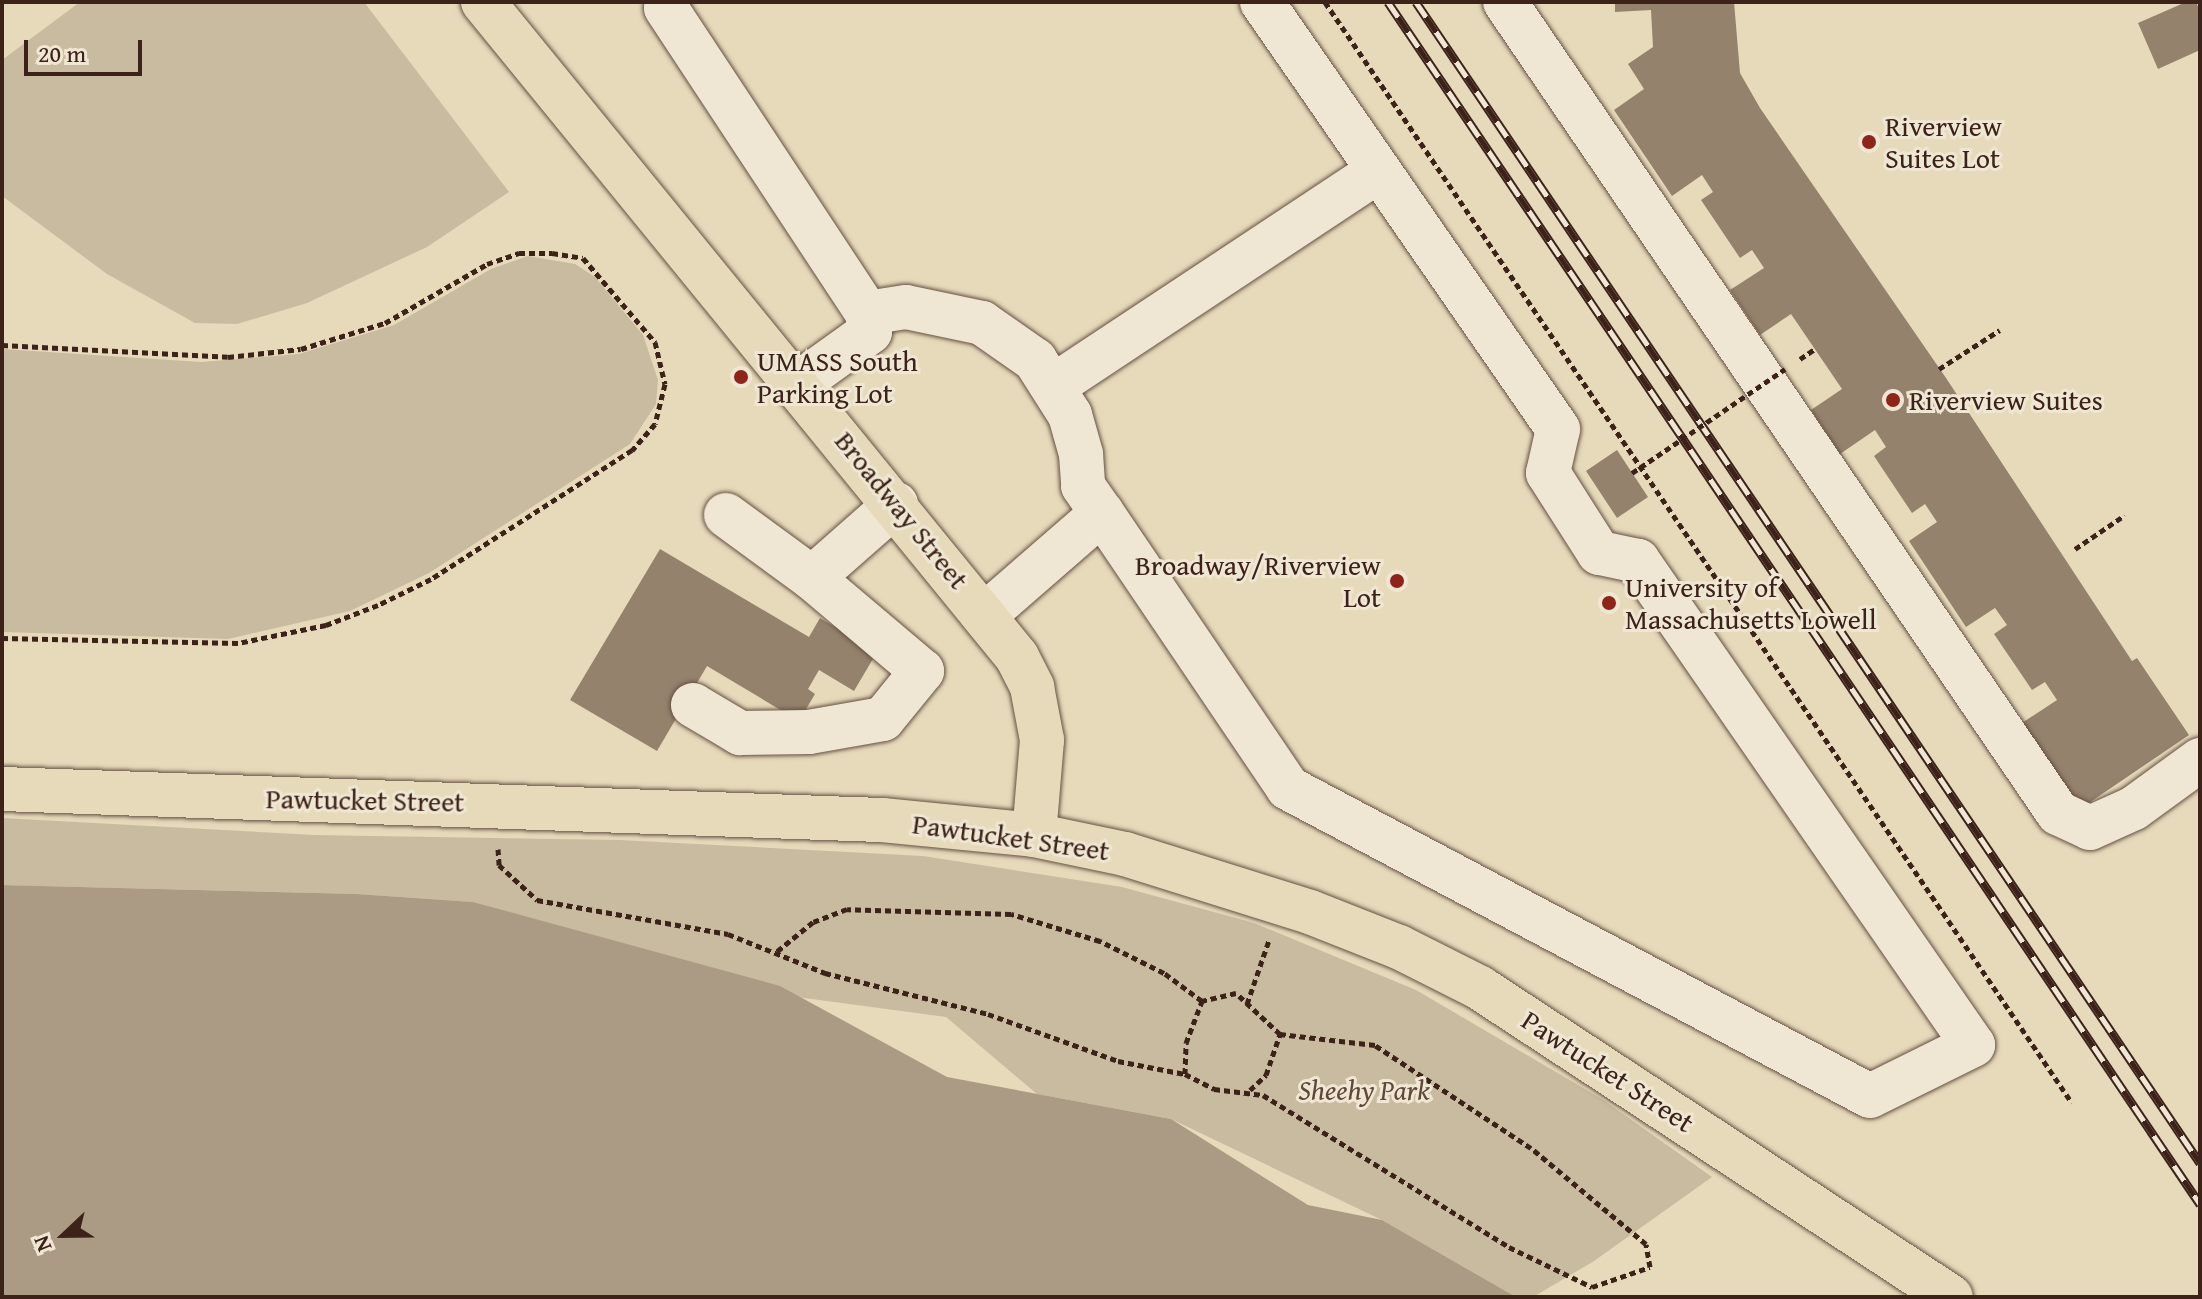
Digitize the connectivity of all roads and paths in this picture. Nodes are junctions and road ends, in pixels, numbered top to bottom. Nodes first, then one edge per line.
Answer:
1 (483, 2) edge
2 (1262, 2) edge
3 (1325, 2) edge
4 (1505, 2) edge
5 (667, 5) edge
6 (1378, 171) junction
7 (867, 313) junction
8 (2000, 330) dead end
9 (2, 345) edge
10 (1785, 369) dead end
11 (1939, 369) dead end
12 (799, 383) junction
13 (1055, 385) junction
14 (1644, 471) junction
15 (896, 504) junction
16 (726, 515) dead end
17 (2125, 515) dead end
18 (1095, 519) junction
19 (2075, 549) dead end
20 (812, 578) junction
21 (985, 612) junction
22 (2, 638) edge
23 (693, 705) dead end
24 (2200, 760) edge
25 (2, 789) edge
26 (497, 804) junction
27 (1034, 835) junction
28 (1283, 902) junction
29 (775, 953) junction
30 (1202, 1001) junction
31 (1247, 1004) junction
32 (1280, 1034) junction
33 (1185, 1074) junction
34 (1249, 1091) junction
35 (2072, 1103) dead end
36 (1951, 1297) edge

1 - 12 main road, Broadway Street
2 - 6 lane
3 - 14 path
4 - 24 lane
5 - 7 lane
6 - 13 lane
6 - 18 lane
7 - 12 lane
7 - 13 lane
8 - 11 path
9 - 22 path
10 - 14 path, bridge
12 - 15 main road, Broadway Street
13 - 18 lane
14 - 35 path
15 - 20 lane
15 - 21 main road, Broadway Street
16 - 20 lane
17 - 19 path
18 - 21 lane
20 - 23 lane
21 - 27 main road, Broadway Street
25 - 26 main road, Pawtucket Street
26 - 27 main road, Pawtucket Street
26 - 29 path
27 - 28 main road, Pawtucket Street
28 - 31 path
28 - 36 main road, Pawtucket Street
29 - 30 path
29 - 33 path
30 - 31 path
30 - 33 path
31 - 32 path
32 - 34 path
32 - 34 path
33 - 34 path

